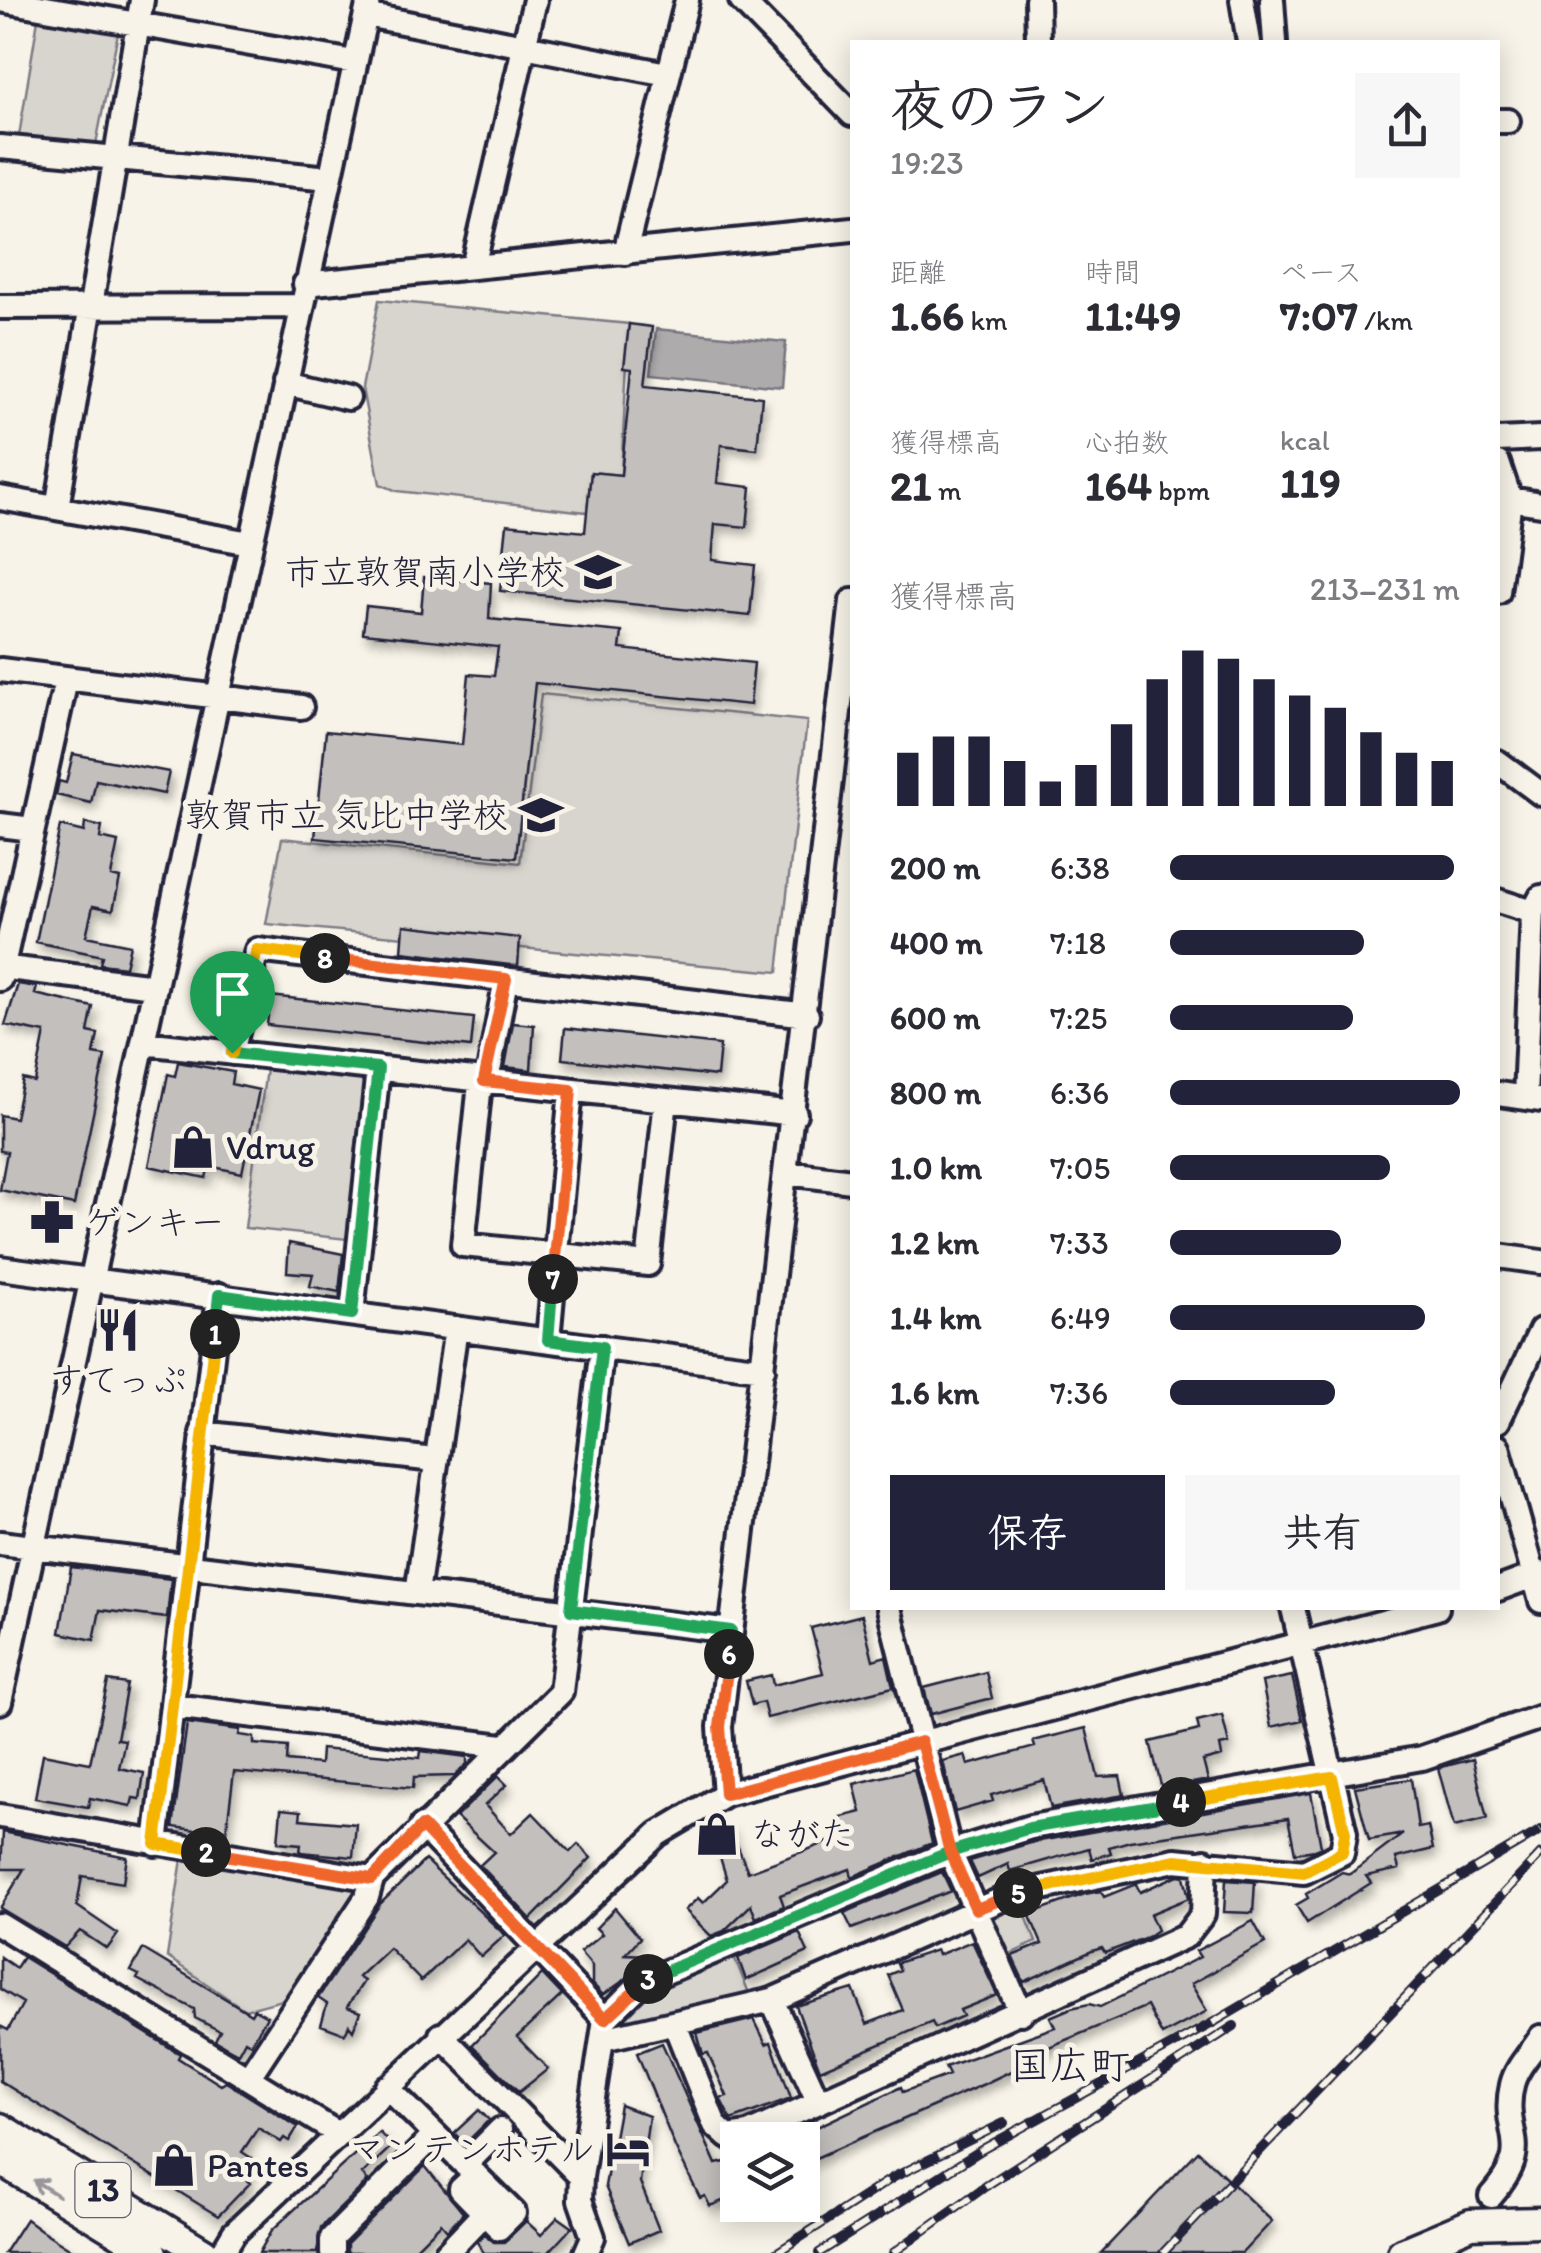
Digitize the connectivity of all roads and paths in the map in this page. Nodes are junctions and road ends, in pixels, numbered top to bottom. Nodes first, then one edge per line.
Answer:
1 (0, 0) edge
2 (535, 0) edge
3 (687, 0) edge
4 (741, 0) edge
5 (1037, 0) edge
6 (1242, 0) edge
7 (1272, 0) edge
8 (368, 8) edge
9 (140, 11) edge
10 (1038, 40) edge
11 (1249, 40) edge
12 (1275, 40) edge
13 (524, 47) junction
14 (354, 62) junction
15 (667, 74) junction
16 (850, 112) edge
17 (0, 148) edge
18 (114, 158) junction
19 (330, 178) junction
20 (850, 229) edge
21 (625, 253) junction
22 (472, 267) junction
23 (303, 295) junction
24 (0, 307) edge
25 (90, 307) junction
26 (285, 383) junction
27 (348, 398) dead end
28 (1541, 438) edge
29 (1500, 440) edge
30 (1500, 469) edge
31 (0, 498) edge
32 (1510, 499) junction
33 (1541, 504) edge
34 (57, 508) junction
35 (250, 543) junction
36 (1500, 576) edge
37 (850, 635) edge
38 (0, 670) edge
39 (66, 680) junction
40 (216, 698) junction
41 (302, 708) dead end
42 (844, 736) edge
43 (1500, 763) edge
44 (1541, 794) edge
45 (0, 825) edge
46 (32, 829) junction
47 (1500, 900) edge
48 (1537, 904) edge
49 (1, 971) edge
50 (506, 979) junction
51 (154, 986) junction
52 (807, 1015) junction
53 (143, 1042) junction
54 (232, 1053) junction
55 (378, 1068) junction
56 (484, 1081) junction
57 (571, 1090) junction
58 (1500, 1094) edge
59 (1533, 1098) edge
60 (666, 1100) junction
61 (795, 1114) junction
62 (788, 1174) junction
63 (850, 1181) edge
64 (555, 1255) junction
65 (1500, 1256) edge
66 (1541, 1262) edge
67 (0, 1268) edge
68 (91, 1278) junction
69 (219, 1295) junction
70 (352, 1314) junction
71 (456, 1328) junction
72 (1541, 1330) edge
73 (548, 1340) junction
74 (602, 1347) junction
75 (763, 1369) junction
76 (1500, 1418) edge
77 (202, 1432) junction
78 (1500, 1453) edge
79 (434, 1460) junction
80 (0, 1543) edge
81 (33, 1548) junction
82 (188, 1566) junction
83 (1537, 1575) edge
84 (1500, 1588) edge
85 (417, 1592) junction
86 (1541, 1601) edge
87 (571, 1610) junction
88 (889, 1610) edge
89 (1293, 1610) edge
90 (1430, 1610) edge
91 (731, 1631) junction
92 (1302, 1645) junction
93 (0, 1702) edge
94 (173, 1706) junction
95 (1541, 1717) edge
96 (921, 1742) junction
97 (503, 1746) junction
98 (1332, 1777) junction
99 (725, 1794) junction
100 (0, 1816) edge
101 (422, 1826) junction
102 (156, 1844) junction
103 (950, 1852) junction
104 (1205, 1861) junction
105 (372, 1879) junction
106 (976, 1909) junction
107 (0, 1925) edge
108 (534, 1946) junction
109 (772, 2000) junction
110 (1021, 2013) junction
111 (675, 2025) junction
112 (604, 2029) junction
113 (440, 2036) junction
114 (1541, 2037) edge
115 (248, 2078) junction
116 (387, 2087) junction
117 (818, 2101) junction
118 (0, 2128) edge
119 (500, 2130) dead end
120 (337, 2132) junction
121 (435, 2135) junction
122 (0, 2160) edge
123 (470, 2170) junction
124 (582, 2177) junction
125 (1491, 2196) dead end
126 (1541, 2222) edge
127 (460, 2249) edge
128 (152, 2253) edge
129 (204, 2253) edge
130 (222, 2253) edge
131 (332, 2253) edge
132 (586, 2253) edge
133 (1402, 2253) edge

1 - 9 street
2 - 13 street
3 - 15 street
4 - 16 street
5 - 10 street
6 - 11 street
7 - 12 street
8 - 13 street
8 - 14 street
9 - 14 street
9 - 18 street
13 - 15 street
13 - 22 street
14 - 19 street
15 - 21 street
17 - 18 street
18 - 19 street
18 - 25 street
19 - 23 street
20 - 21 street
21 - 22 street
22 - 23 street
23 - 25 street
23 - 26 street
24 - 25 street
25 - 34 street
26 - 27 street
26 - 35 street
28 - 29 street
30 - 32 street
31 - 34 street
32 - 33 street
32 - 36 street
34 - 35 street
35 - 40 street
37 - 42 street
38 - 39 street
39 - 40 street
39 - 46 street
40 - 41 street
40 - 51 street
42 - 52 street
43 - 44 street
45 - 46 street
46 - 49 street
47 - 48 street
48 - 59 street
49 - 51 street
50 - 52 street
50 - 54 street
50 - 56 street
51 - 53 street
52 - 61 street
53 - 54 street
53 - 68 street
54 - 55 street
55 - 56 street
55 - 70 street
56 - 57 street
56 - 64 street
57 - 60 street
57 - 64 street
58 - 59 street
60 - 61 street
60 - 64 street
61 - 62 street
62 - 63 street
62 - 75 street
64 - 73 street
65 - 66 street
67 - 68 street
68 - 69 street
68 - 81 street
69 - 70 street
69 - 77 street
70 - 71 street
71 - 73 street
71 - 79 street
72 - 76 street
73 - 74 street
74 - 75 street
74 - 87 street
75 - 91 street
77 - 79 street
77 - 82 street
78 - 83 street
79 - 85 street
80 - 81 street
81 - 82 street
81 - 93 street
82 - 85 street
82 - 94 street
83 - 84 street
83 - 86 street
85 - 87 street
87 - 91 street
87 - 97 street
88 - 96 street
89 - 92 street
90 - 92 street
91 - 99 street
92 - 96 street
92 - 98 street
94 - 97 street
94 - 102 street
95 - 98 street
96 - 99 street
96 - 103 street
97 - 101 street
98 - 103 street
98 - 104 street
99 - 108 street
100 - 102 street
101 - 105 street
101 - 108 street
102 - 105 street
103 - 106 street
103 - 112 street
104 - 106 street
104 - 110 street
105 - 115 street
106 - 109 street
106 - 110 street
107 - 115 street
108 - 112 street
108 - 113 street
109 - 111 street
109 - 117 street
110 - 117 street
111 - 112 street
111 - 117 street
112 - 124 street
113 - 116 street
113 - 124 street
114 - 125 street
115 - 120 street
116 - 120 street
116 - 121 street
118 - 129 main road, 13
119 - 123 street
120 - 130 street
121 - 123 street
121 - 131 street
128 -> 122 main road, 13
123 - 127 street
124 - 132 street
126 - 133 main road

